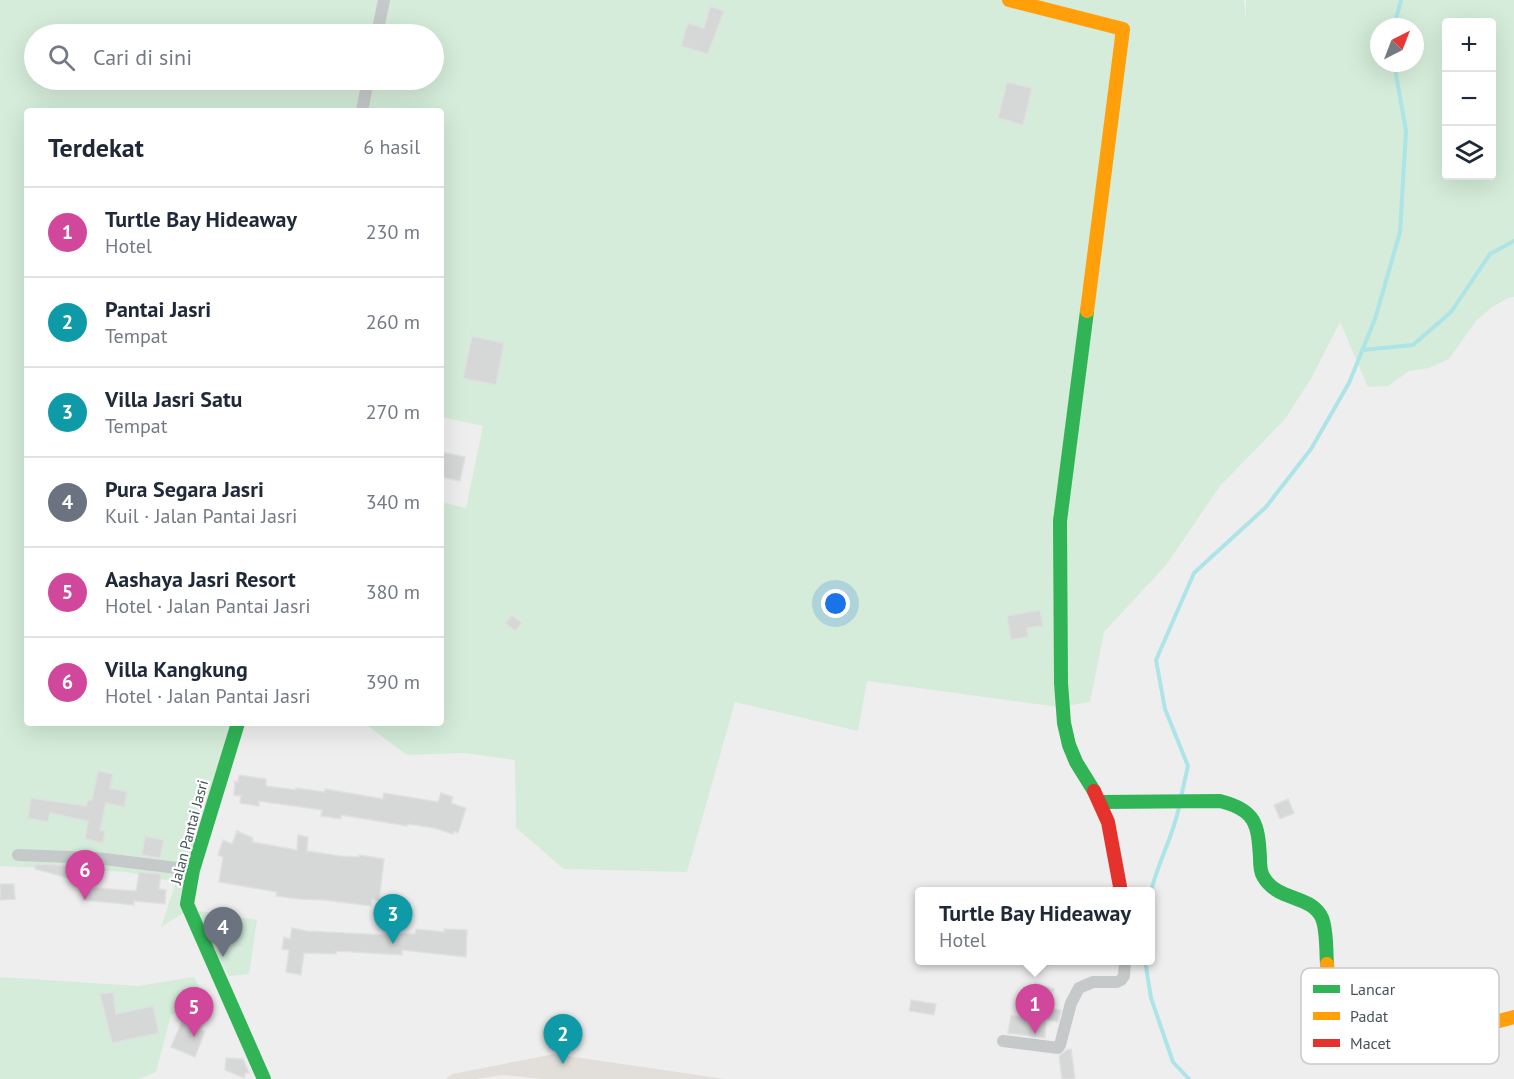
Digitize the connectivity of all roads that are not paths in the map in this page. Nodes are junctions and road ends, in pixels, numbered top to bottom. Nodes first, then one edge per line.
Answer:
1 (384, 0) edge
2 (1008, 0) edge
3 (379, 24) edge
4 (366, 90) edge
5 (363, 108) edge
6 (237, 726) edge
7 (1100, 802) junction
8 (18, 855) dead end
9 (193, 870) junction
10 (1120, 887) edge
11 (1125, 965) edge
12 (1328, 968) edge
13 (1514, 1017) edge
14 (1499, 1021) edge
15 (1003, 1041) dead end
16 (264, 1079) edge

1 - 3 street
2 - 7 street
4 - 5 street
6 - 9 street, Jalan Pantai Jasri
7 - 10 street
7 - 12 street
8 - 9 street
9 - 16 street, Jalan Pantai Jasri
11 - 15 street
13 - 14 street

